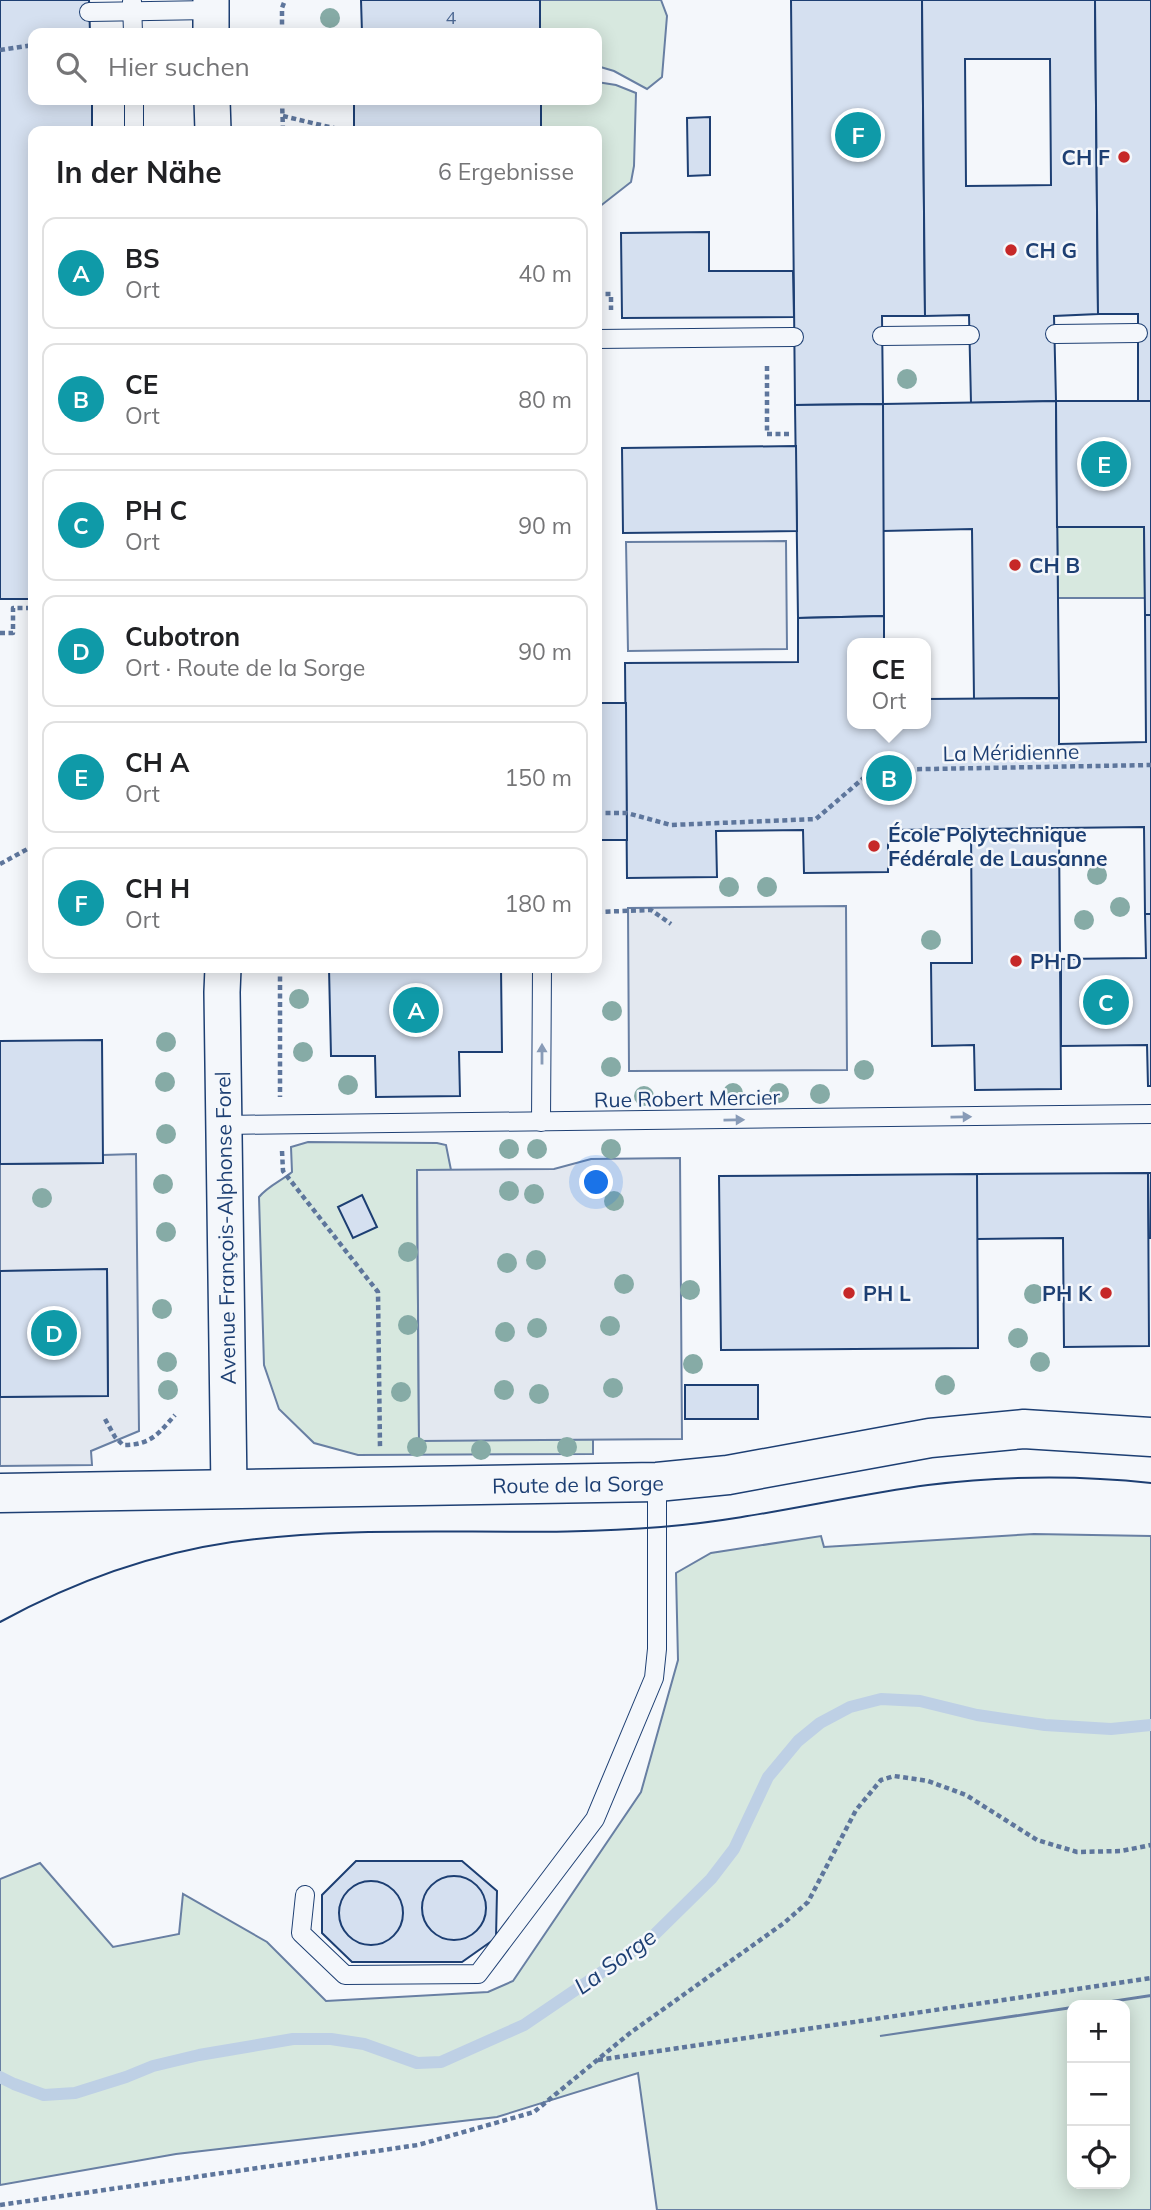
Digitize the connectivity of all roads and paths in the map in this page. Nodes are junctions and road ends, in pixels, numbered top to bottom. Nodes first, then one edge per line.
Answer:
1 (285, 0) edge
2 (132, 6) edge
3 (89, 12) dead end
4 (211, 15) edge
5 (133, 28) edge
6 (282, 28) edge
7 (28, 46) edge
8 (0, 50) edge
9 (134, 105) edge
10 (212, 105) edge
11 (282, 105) edge
12 (283, 116) junction
13 (134, 126) edge
14 (213, 126) edge
15 (283, 126) edge
16 (325, 126) edge
17 (1138, 333) dead end
18 (1055, 334) dead end
19 (970, 335) dead end
20 (882, 336) dead end
21 (766, 337) junction
22 (794, 337) dead end
23 (602, 339) edge
24 (791, 435) dead end
25 (28, 608) edge
26 (0, 633) edge
27 (1151, 765) edge
28 (602, 813) edge
29 (28, 849) edge
30 (0, 864) edge
31 (602, 912) edge
32 (671, 924) dead end
33 (223, 973) edge
34 (280, 973) edge
35 (542, 973) edge
36 (280, 1098) dead end
37 (1151, 1114) edge
38 (541, 1122) junction
39 (224, 1125) junction
40 (282, 1151) dead end
41 (175, 1415) dead end
42 (105, 1419) dead end
43 (1151, 1437) edge
44 (657, 1482) junction
45 (381, 1488) junction
46 (229, 1489) junction
47 (0, 1493) edge
48 (1151, 1845) edge
49 (305, 1895) dead end
50 (1151, 1978) edge
51 (597, 2060) junction
52 (0, 2205) edge

1 - 6 path
2 - 3 lane
2 - 4 lane
2 - 5 lane
7 - 8 path
9 - 13 lane
10 - 14 street
11 - 12 path
12 - 15 path
12 - 16 path
17 - 18 lane
19 - 20 lane
21 - 22 lane
21 - 23 lane
21 - 24 path
25 - 26 path
27 - 28 path, La Méridienne
29 - 30 path
31 - 32 path
33 - 39 street, Avenue François-Alphonse Forel
34 - 36 path
38 -> 35 lane
38 -> 37 lane, Rue Robert Mercier
38 - 39 lane, Rue Robert Mercier
39 - 46 street, Avenue François-Alphonse Forel
40 - 45 path
41 - 42 path
43 - 44 street, Route de la Sorge
44 - 45 street, Route de la Sorge
44 - 49 lane
45 - 46 street, Route de la Sorge
46 - 47 street, Route de la Sorge
48 - 51 path
50 - 51 path
51 - 52 path

